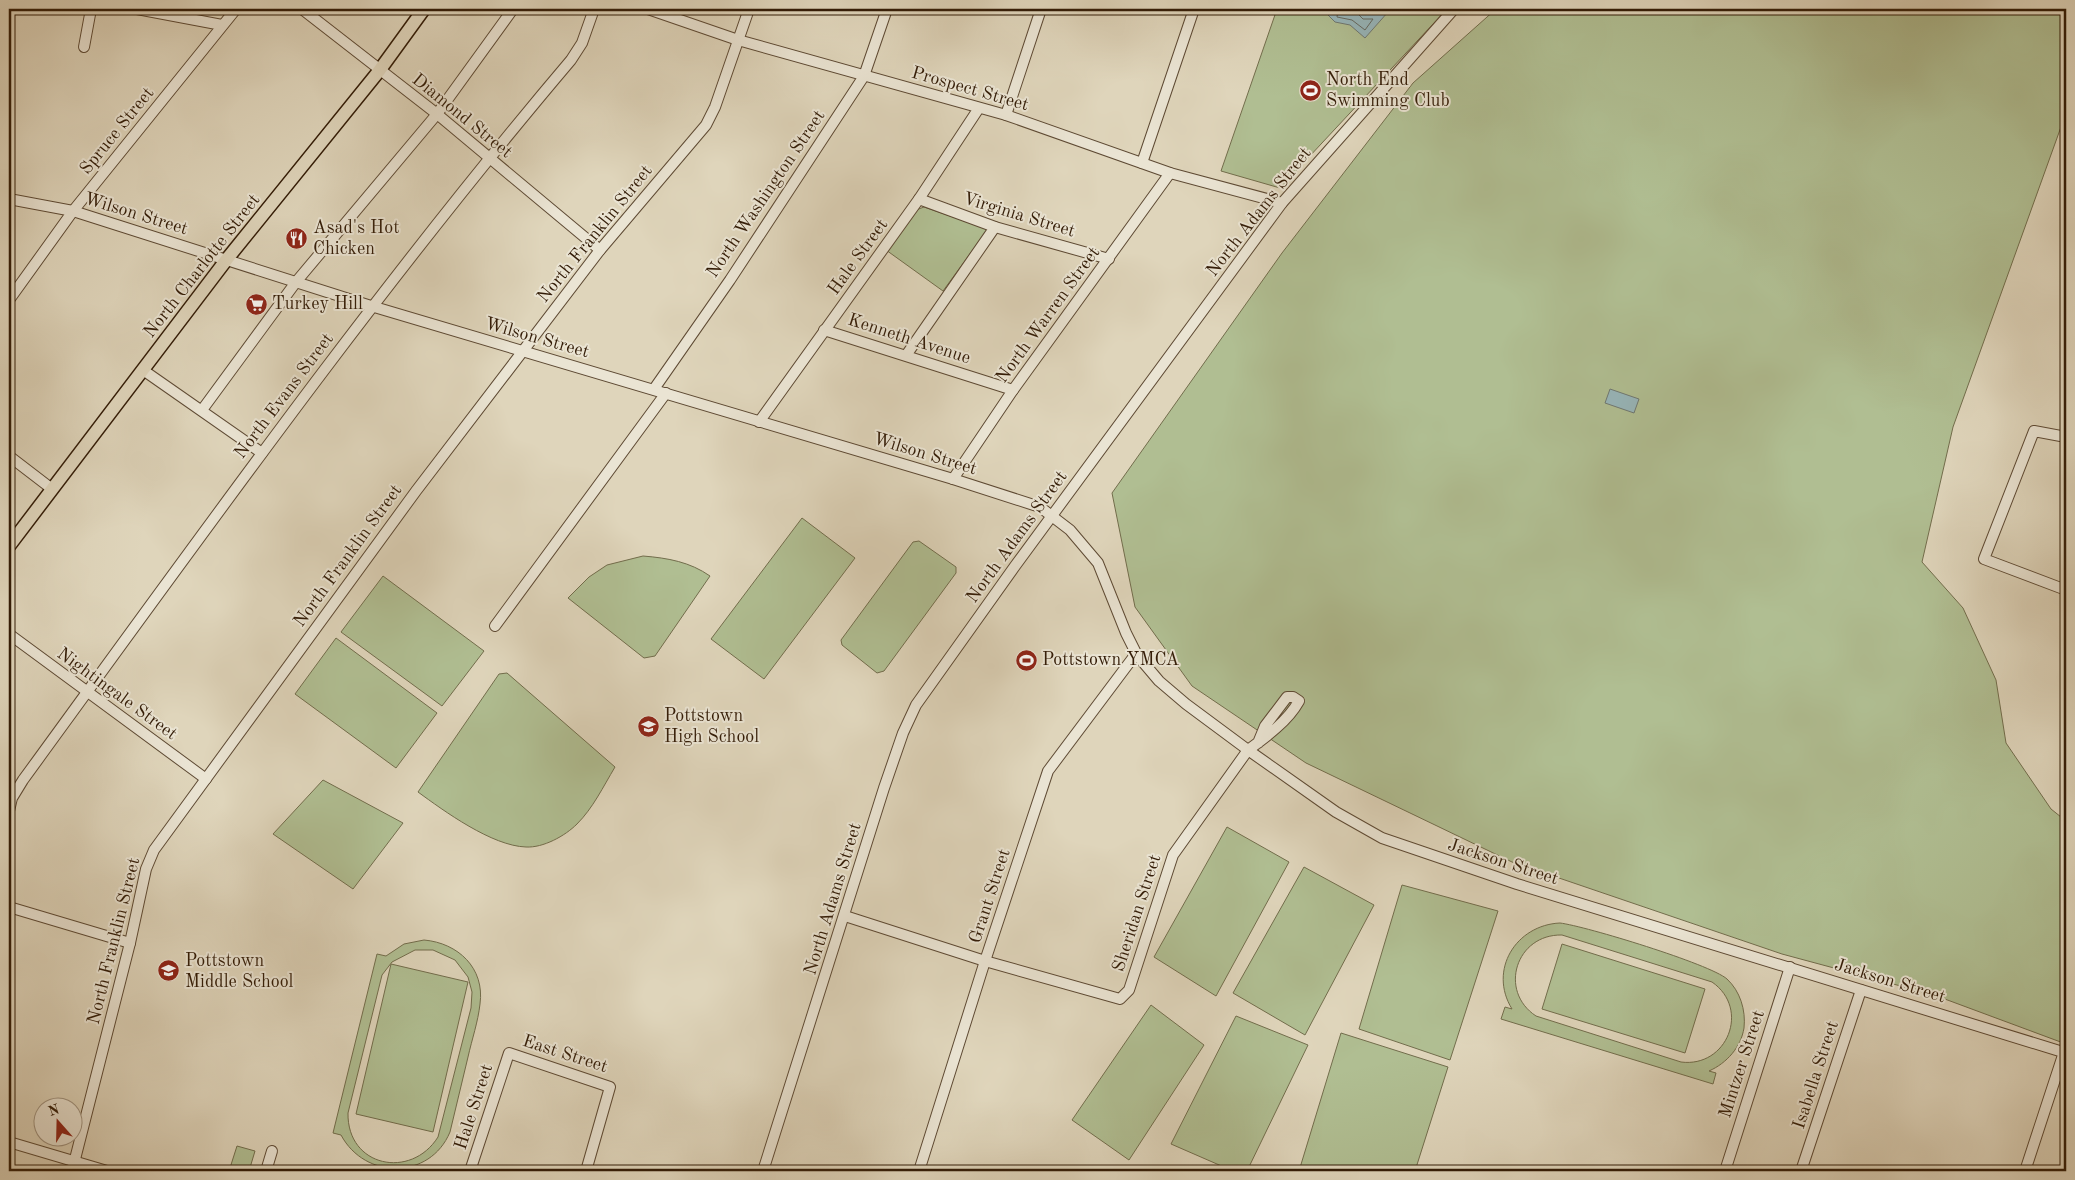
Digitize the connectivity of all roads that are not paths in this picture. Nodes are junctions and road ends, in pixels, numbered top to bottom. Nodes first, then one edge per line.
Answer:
1 (91, 9) edge
2 (136, 9) edge
3 (236, 9) edge
4 (302, 9) edge
5 (424, 9) edge
6 (513, 9) edge
7 (594, 9) edge
8 (648, 9) edge
9 (749, 9) edge
10 (887, 9) edge
11 (1041, 9) edge
12 (1194, 9) edge
13 (1454, 9) edge
14 (222, 25) junction
15 (738, 40) junction
16 (84, 47) dead end
17 (379, 71) junction
18 (864, 76) junction
19 (978, 108) junction
20 (436, 114) junction
21 (1006, 115) junction
22 (488, 158) junction
23 (1142, 163) junction
24 (1170, 173) junction
25 (9, 199) edge
26 (919, 200) junction
27 (1282, 204) junction
28 (73, 211) junction
29 (995, 227) junction
30 (600, 250) junction
31 (227, 259) junction
32 (1109, 259) junction
33 (296, 282) junction
34 (9, 300) edge
35 (371, 306) junction
36 (824, 330) junction
37 (523, 351) junction
38 (906, 354) junction
39 (144, 370) junction
40 (654, 389) junction
41 (1012, 390) junction
42 (666, 393) junction
43 (202, 410) junction
44 (759, 422) junction
45 (2066, 437) edge
46 (262, 453) junction
47 (9, 456) edge
48 (953, 479) junction
49 (52, 489) junction
50 (1053, 516) junction
51 (9, 546) edge
52 (2066, 590) edge
53 (495, 626) dead end
54 (9, 634) edge
55 (1137, 655) junction
56 (87, 692) junction
57 (1258, 743) junction
58 (1248, 750) junction
59 (206, 779) junction
60 (9, 811) edge
61 (9, 907) edge
62 (845, 916) junction
63 (130, 943) junction
64 (985, 961) junction
65 (1790, 967) junction
66 (1861, 990) junction
67 (509, 1053) joint
68 (2065, 1053) edge
69 (9, 1142) edge
70 (272, 1151) dead end
71 (73, 1167) edge
72 (107, 1171) edge
73 (266, 1171) edge
74 (470, 1171) edge
75 (586, 1171) edge
76 (763, 1171) edge
77 (920, 1171) edge
78 (1725, 1171) edge
79 (1801, 1171) edge
80 (2025, 1171) edge

1 - 16 street
2 - 14 street
3 - 14 street, Spruce Street
4 - 17 street, Diamond Street
5 - 17 main road, North Charlotte Street
6 - 20 street
7 - 22 street, North Evans Street
8 - 15 street, Prospect Street
9 - 15 street, North Franklin Street
10 - 18 street, North Washington Street
11 - 21 street
12 - 23 street
13 - 27 street, North Adams Street
14 - 28 street, Spruce Street
15 - 18 street, Prospect Street
15 - 30 street, North Franklin Street
17 - 20 street, Diamond Street
17 - 31 main road, North Charlotte Street
18 - 19 street, Prospect Street
18 - 40 street, North Washington Street
19 - 21 street, Prospect Street
19 - 26 street, Hale Street
20 - 22 street, Diamond Street
20 - 33 street
21 - 23 street, Prospect Street
22 - 30 street, Diamond Street
22 - 35 street, North Evans Street
23 - 24 street, Prospect Street
24 - 27 street, Prospect Street
24 - 32 street, North Warren Street
25 - 28 street, Wilson Street
26 - 29 street, Virginia Street
26 - 36 street, Hale Street
27 - 50 street, North Adams Street
28 - 31 street, Wilson Street
28 - 34 street, Spruce Street
29 - 32 street, Virginia Street
29 - 38 street
30 - 37 street, North Franklin Street
31 - 33 street, Wilson Street
31 - 39 main road, North Charlotte Street
32 - 41 street, North Warren Street
33 - 35 street, Wilson Street
33 - 43 street
35 - 37 street, Wilson Street
35 - 46 street, North Evans Street
36 - 38 street, Kenneth Avenue
36 - 44 street, Hale Street
37 - 40 street, Wilson Street
37 - 59 street, North Franklin Street
38 - 41 street, Kenneth Avenue
39 - 43 street
39 - 49 main road, North Charlotte Street
40 - 42 street, Wilson Street
41 - 48 street, North Warren Street
42 - 44 street, Wilson Street
42 - 53 street
43 - 46 street
44 - 48 street, Wilson Street
45 - 52 street
46 - 56 street, North Evans Street
47 - 49 street
48 - 50 street, Wilson Street
49 - 51 main road, North Charlotte Street
50 - 55 street, Jackson Street
50 - 62 street, North Adams Street
54 - 56 street, Nightingale Street
55 - 58 street, Jackson Street
55 - 64 street, Grant Street
56 - 59 street, Nightingale Street
56 - 60 street, North Evans Street
57 - 57 street, Sheridan Street
57 - 58 street, Sheridan Street
58 - 64 street, Sheridan Street
58 - 65 street, Jackson Street
59 - 63 street, North Franklin Street
61 - 63 street
62 - 64 street
62 - 76 street, North Adams Street
63 - 71 street, North Franklin Street
64 - 77 street, Grant Street
65 - 66 street, Jackson Street
65 - 78 street, Mintzer Street
66 - 68 street, Jackson Street
66 - 79 street, Isabella Street
67 - 74 street, Hale Street
67 - 75 street, East Street
68 - 80 street
69 - 71 street
70 - 73 street
71 - 72 street

